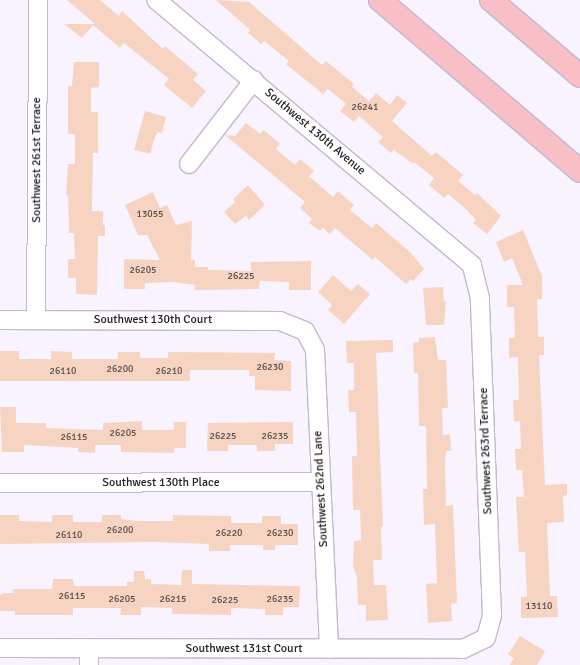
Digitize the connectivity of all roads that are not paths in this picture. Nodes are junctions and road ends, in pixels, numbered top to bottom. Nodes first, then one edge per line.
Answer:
1 (38, 0) edge
2 (156, 0) edge
3 (380, 0) edge
4 (491, 0) edge
5 (580, 76) edge
6 (254, 80) junction
7 (189, 164) dead end
8 (580, 171) edge
9 (472, 265) joint
10 (0, 320) edge
11 (36, 320) junction
12 (304, 331) joint
13 (321, 482) junction
14 (0, 483) edge
15 (486, 638) joint
16 (0, 648) edge
17 (329, 650) junction
18 (89, 657) edge

1 - 11 street, Southwest 261st Terrace
2 - 6 street, Southwest 130th Avenue
3 - 8 highway
4 - 5 highway
6 - 7 street
6 - 9 street, Southwest 130th Avenue
9 - 15 street, Southwest 263rd Terrace
10 - 11 street, Southwest 130th Court
11 - 12 street, Southwest 130th Court
12 - 13 street, Southwest 262nd Lane
13 - 14 street, Southwest 130th Place
13 - 17 street, Southwest 262nd Lane
15 - 17 street, Southwest 131st Court
16 - 18 street, Southwest 131st Court
17 - 18 street, Southwest 131st Court

